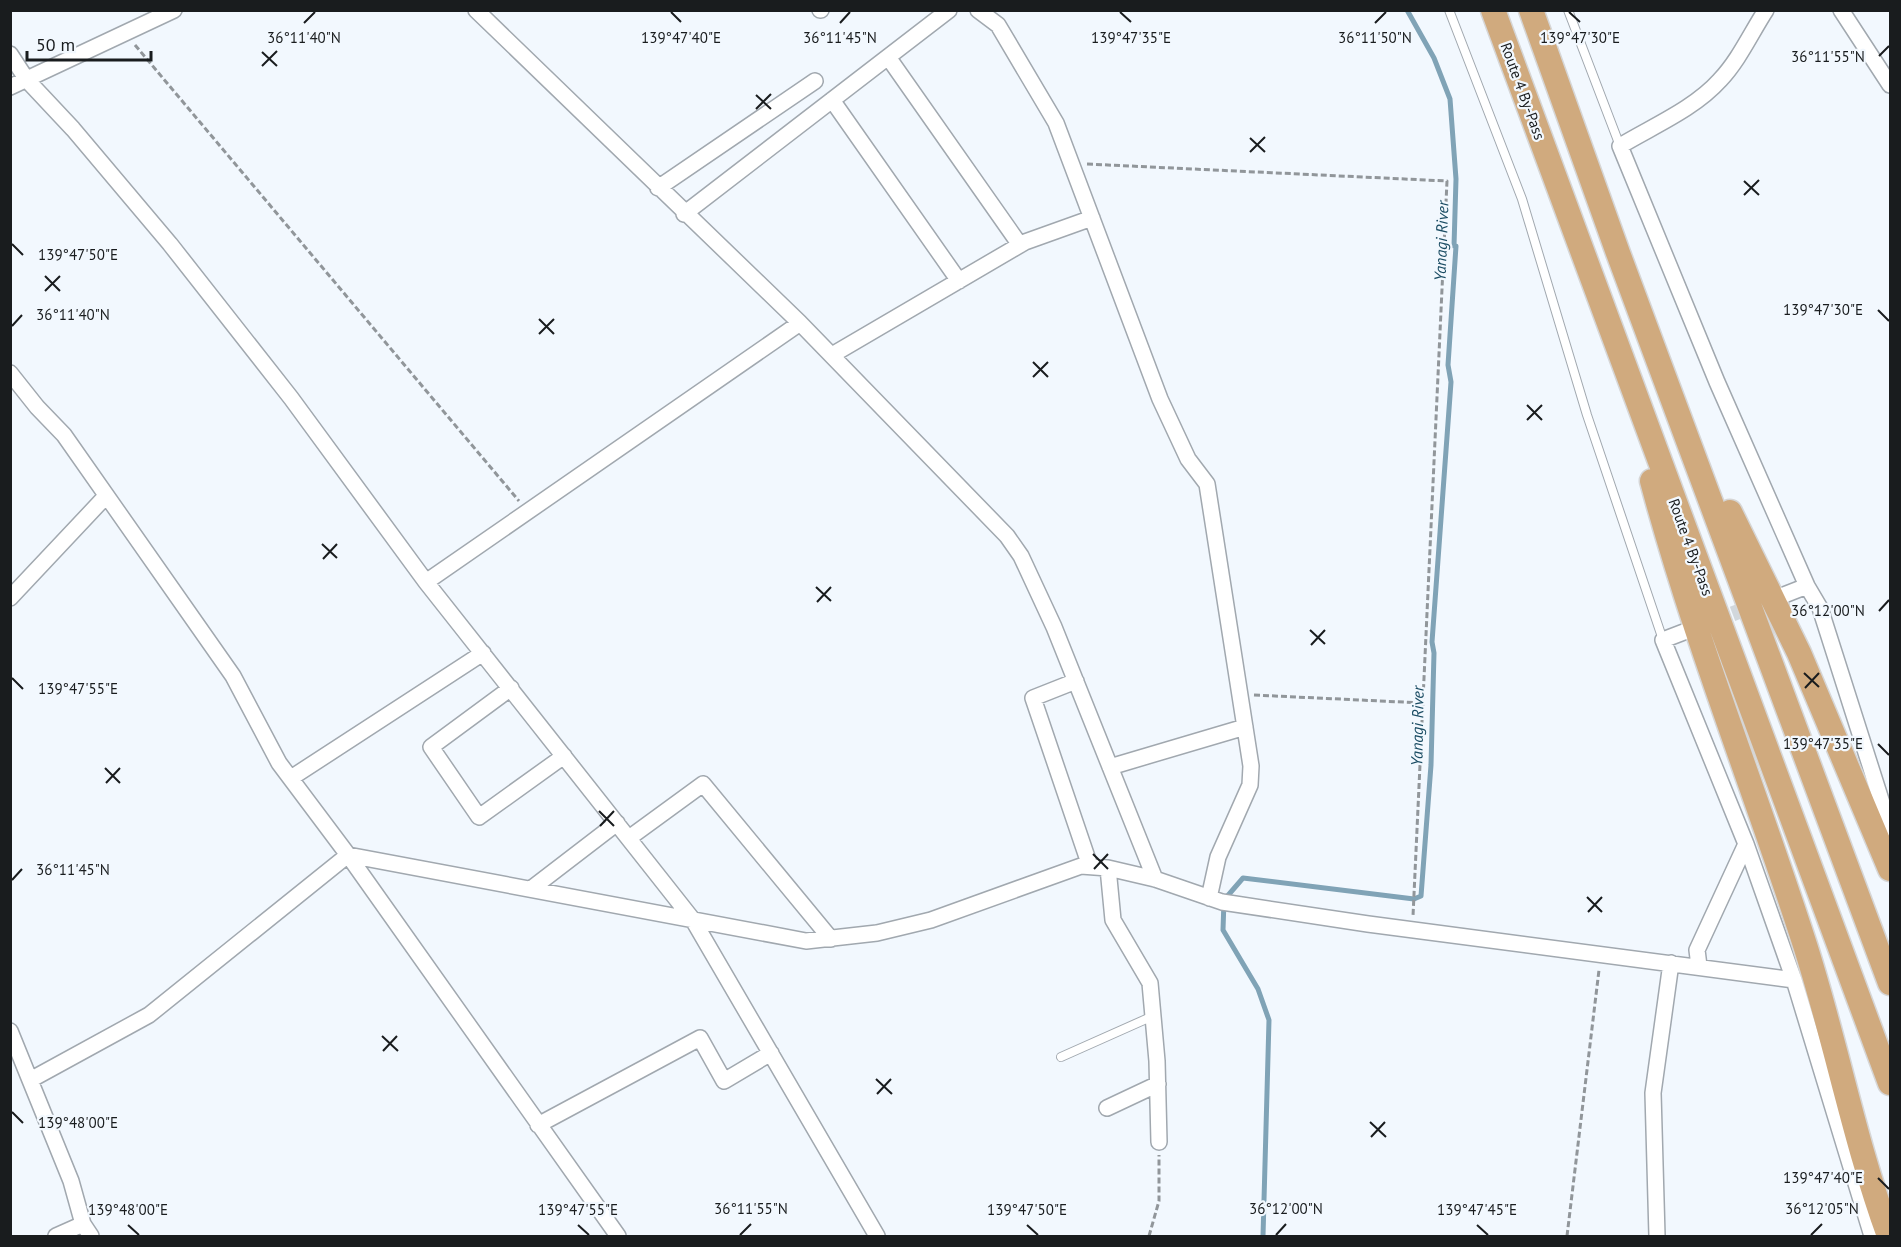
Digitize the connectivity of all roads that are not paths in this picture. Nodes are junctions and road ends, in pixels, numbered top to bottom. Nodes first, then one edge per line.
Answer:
1 (174, 10) edge
2 (476, 10) edge
3 (948, 10) edge
4 (978, 10) edge
5 (1449, 10) edge
6 (1493, 10) edge
7 (1531, 10) edge
8 (1568, 10) edge
9 (1766, 10) edge
10 (1841, 10) edge
11 (10, 54) edge
12 (888, 57) junction
13 (27, 80) junction
14 (815, 81) dead end
15 (1890, 85) edge
16 (10, 87) edge
17 (832, 100) junction
18 (1620, 146) junction
19 (658, 188) junction
20 (684, 214) junction
21 (1092, 218) junction
22 (1020, 245) junction
23 (959, 281) junction
24 (800, 323) junction
25 (1615, 342) junction
26 (832, 355) junction
27 (10, 372) edge
28 (1680, 414) junction
29 (106, 496) junction
30 (426, 582) junction
31 (1807, 586) junction
32 (1784, 595) dead end
33 (10, 598) edge
34 (1689, 630) dead end
35 (1663, 640) junction
36 (483, 653) junction
37 (1076, 681) junction
38 (511, 688) junction
39 (1245, 727) junction
40 (564, 756) junction
41 (1110, 767) junction
42 (291, 778) junction
43 (617, 823) junction
44 (1890, 828) edge
45 (629, 838) junction
46 (1746, 844) junction
47 (348, 855) junction
48 (1090, 866) junction
49 (1108, 868) junction
50 (1890, 869) edge
51 (1155, 879) junction
52 (531, 889) junction
53 (1209, 898) junction
54 (693, 920) junction
55 (831, 939) junction
56 (1671, 963) junction
57 (1699, 966) junction
58 (1794, 981) junction
59 (1890, 983) edge
60 (1153, 1016) junction
61 (10, 1031) edge
62 (771, 1053) junction
63 (1061, 1057) dead end
64 (32, 1079) junction
65 (1890, 1083) edge
66 (1158, 1084) junction
67 (1107, 1108) dead end
68 (538, 1125) junction
69 (1159, 1142) road end
70 (87, 1230) edge
71 (56, 1236) edge
72 (618, 1236) edge
73 (877, 1236) edge
74 (1657, 1236) edge
75 (1872, 1236) edge
76 (1889, 1236) edge

1 - 13 street
2 - 19 street
3 - 12 street
4 - 21 street
5 - 35 lane
6 - 25 highway, Route 4 By-Pass
7 - 28 highway
8 - 18 lane
9 - 18 street
10 - 15 street
11 - 13 street
12 - 17 street
12 - 22 street
13 - 16 street
13 - 30 street
14 - 19 street
17 - 20 street
17 - 23 street
18 - 31 street
19 - 20 street
20 - 24 street
21 - 22 street
21 - 39 street
22 - 23 street
23 - 26 street
24 - 26 street
24 - 30 street
25 - 65 highway, Route 4 By-Pass
25 - 76 highway
26 - 37 street
27 - 29 street
28 - 50 highway
28 - 59 highway
29 - 33 street
29 - 42 street
30 - 36 street
31 - 32 street
31 - 44 street
34 - 35 street
35 - 46 street
36 - 38 street
36 - 42 street
37 - 41 street
37 - 48 street
38 - 40 street
38 - 40 street
39 - 41 street
39 - 53 street
40 - 43 street
41 - 51 street
42 - 47 street
43 - 45 street
43 - 52 street
45 - 54 street
45 - 55 street
46 - 57 street
46 - 58 street
47 - 52 street
47 - 64 street
47 - 68 street
48 - 49 street
48 - 55 street
49 - 51 street
49 - 60 street
51 - 53 street
52 - 54 street
53 - 56 street
54 - 55 street
54 - 62 street
56 - 57 street
56 - 74 street
57 - 58 street
58 - 75 street
60 - 63 lane
60 - 66 street
61 - 64 street
62 - 68 street
62 - 73 street
64 - 70 street
66 - 67 street
66 - 69 street
68 - 72 street
70 - 71 street

